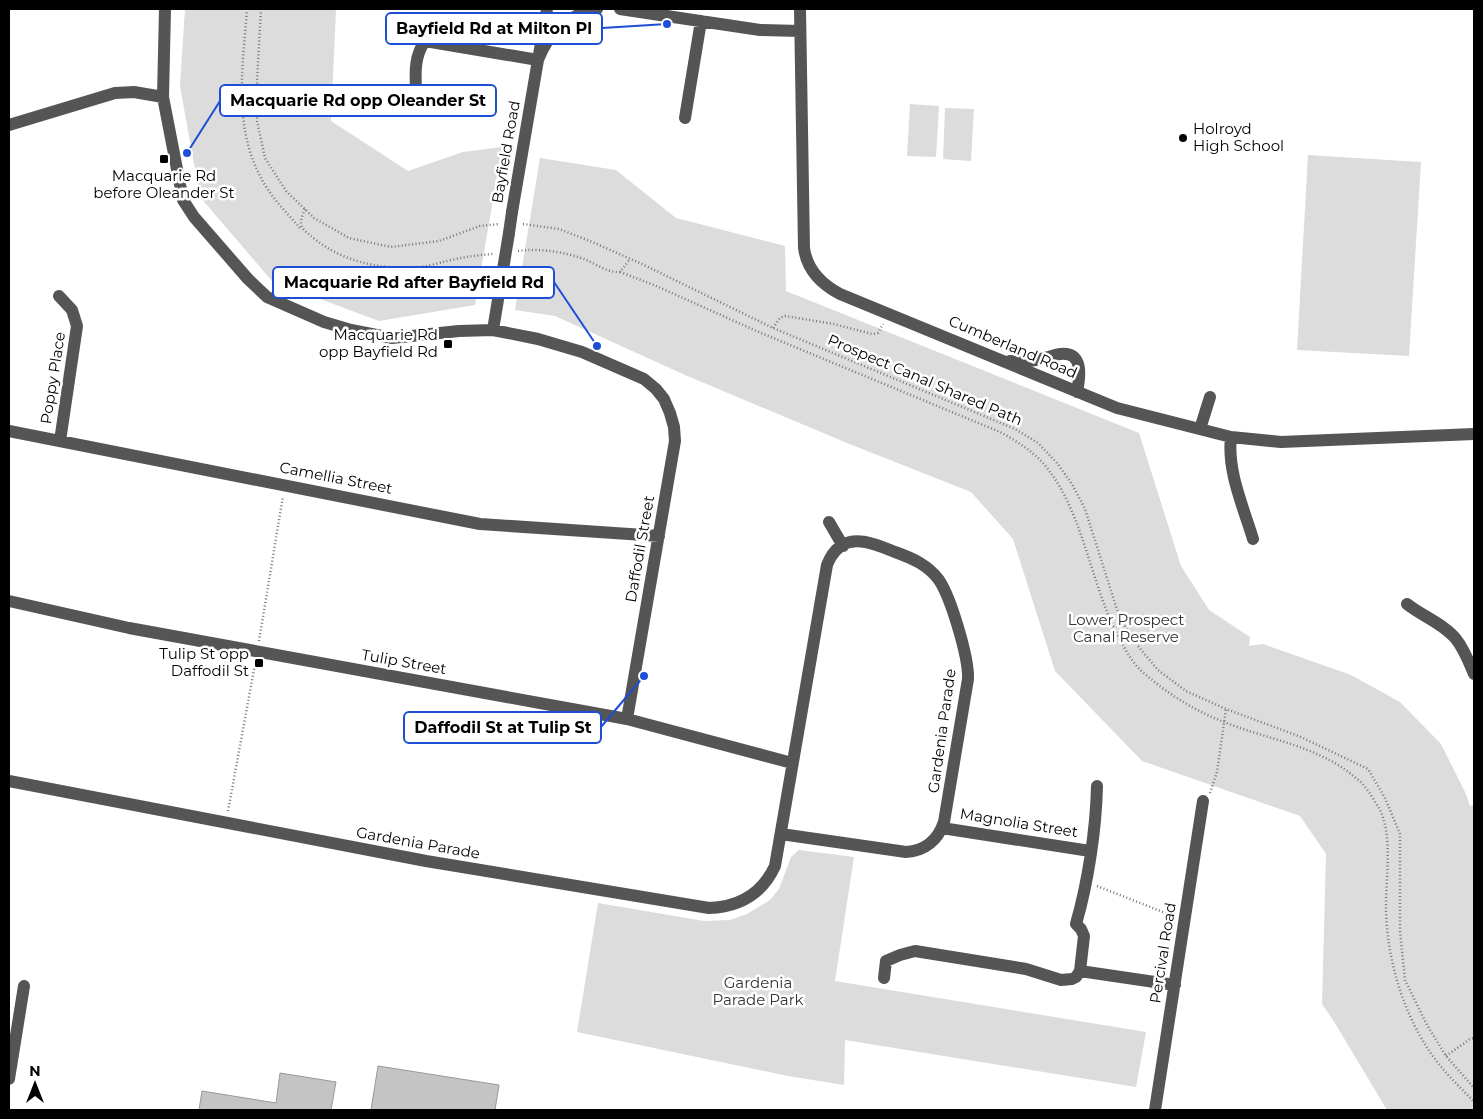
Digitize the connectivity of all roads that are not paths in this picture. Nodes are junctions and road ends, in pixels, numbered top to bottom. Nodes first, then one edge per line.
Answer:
1 (165, 9) edge
2 (547, 9) edge
3 (597, 9) edge
4 (620, 9) edge
5 (800, 9) edge
6 (701, 21) junction
7 (800, 31) junction
8 (538, 60) junction
9 (416, 88) dead end
10 (163, 98) junction
11 (685, 118) dead end
12 (9, 125) edge
13 (59, 296) dead end
14 (493, 330) junction
15 (1000, 360) junction
16 (1077, 392) junction
17 (1210, 397) dead end
18 (1200, 429) junction
19 (9, 431) edge
20 (1474, 434) edge
21 (1232, 437) junction
22 (60, 442) junction
23 (829, 522) dead end
24 (659, 536) junction
25 (1253, 539) dead end
26 (843, 546) junction
27 (9, 601) edge
28 (1407, 604) dead end
29 (1474, 674) edge
30 (627, 719) junction
31 (792, 763) junction
32 (9, 780) edge
33 (1097, 786) dead end
34 (1203, 801) road end
35 (942, 828) junction
36 (781, 834) junction
37 (1090, 851) junction
38 (1080, 971) junction
39 (884, 978) dead end
40 (1175, 985) junction
41 (24, 986) dead end
42 (9, 1078) edge
43 (1155, 1110) edge

1 - 10 street
2 - 8 street
3 - 8 street, Bayfield Road
4 - 6 street
5 - 7 street, Cumberland Road
6 - 7 street
6 - 11 street
7 - 15 street, Cumberland Road
8 - 9 street
8 - 14 street, Bayfield Road, bridge
10 - 12 street
10 - 14 street
13 - 22 street, Poppy Place
14 - 24 street, Daffodil Street
15 - 16 street, Cumberland Road
15 - 16 street
16 - 18 street, Cumberland Road
17 - 18 street
18 - 21 street, Cumberland Road
19 - 22 street, Camellia Street
20 - 21 street, Cumberland Road
21 - 25 street
22 - 24 street, Camellia Street
23 - 26 street
24 - 30 street, Daffodil Street
26 - 31 street, Gardenia Parade
26 - 35 street, Gardenia Parade
27 - 30 street, Tulip Street
28 - 29 street
30 - 31 street, Tulip Street
31 - 36 street, Gardenia Parade
32 - 36 street, Gardenia Parade
33 - 37 street, Magnolia Street
34 - 40 street, Percival Road
35 - 36 street, Gardenia Parade
35 - 37 street, Magnolia Street
37 - 38 street, Magnolia Street
38 - 39 street
38 - 40 street
40 - 43 street, Percival Road
41 - 42 street

